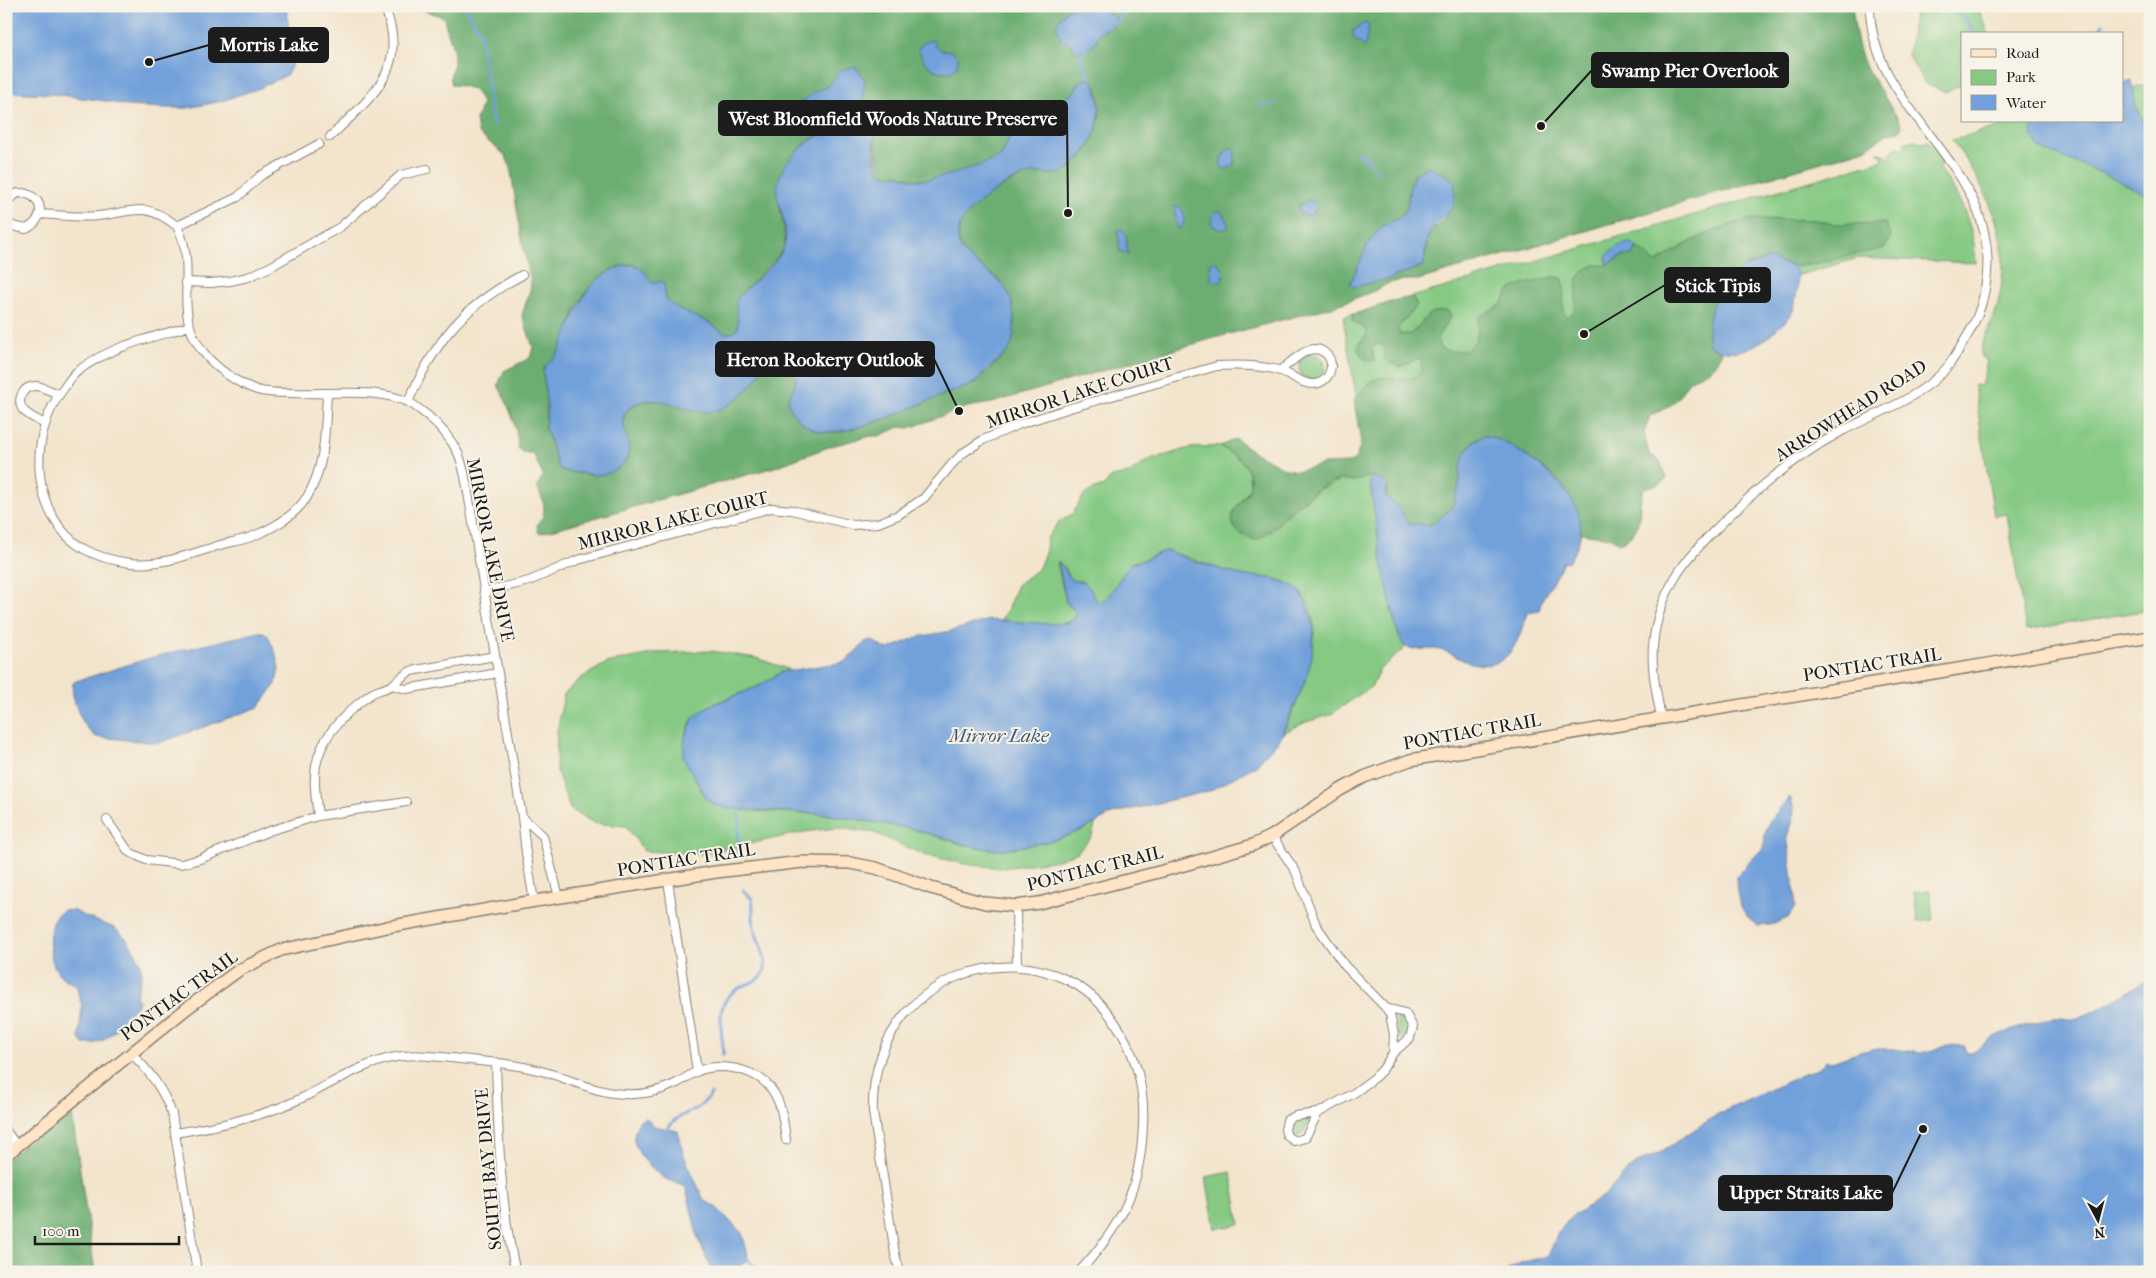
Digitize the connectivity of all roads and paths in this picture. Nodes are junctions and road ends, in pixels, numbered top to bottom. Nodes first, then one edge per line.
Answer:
1 (384, 6) edge
2 (1870, 6) edge
3 (330, 137) dead end
4 (319, 144) dead end
5 (427, 169) dead end
6 (6, 200) edge
7 (40, 214) junction
8 (6, 220) edge
9 (177, 226) junction
10 (522, 275) dead end
11 (185, 282) junction
12 (190, 326) junction
13 (1280, 371) junction
14 (59, 394) junction
15 (327, 394) junction
16 (408, 402) junction
17 (44, 424) junction
18 (484, 592) junction
19 (2150, 637) edge
20 (495, 656) junction
21 (432, 667) junction
22 (498, 674) junction
23 (392, 684) junction
24 (435, 684) junction
25 (1661, 718) junction
26 (406, 802) dead end
27 (318, 816) junction
28 (522, 817) junction
29 (107, 820) dead end
30 (1272, 836) junction
31 (668, 880) junction
32 (559, 897) junction
33 (534, 901) junction
34 (1016, 906) junction
35 (1017, 966) junction
36 (1386, 1008) junction
37 (131, 1053) junction
38 (1393, 1053) junction
39 (496, 1062) junction
40 (697, 1071) junction
41 (1318, 1113) junction
42 (6, 1131) edge
43 (175, 1133) junction
44 (786, 1140) dead end
45 (17, 1146) junction
46 (6, 1155) edge
47 (197, 1272) edge
48 (516, 1272) edge
49 (900, 1272) edge
50 (1078, 1272) edge

1 - 3 street
2 - 25 street, ARROWHEAD ROAD
4 - 9 street
5 - 11 street
6 - 7 street
7 - 8 street
7 - 9 street
9 - 11 street, MIRROR LAKE DRIVE
10 - 16 street
11 - 12 street, MIRROR LAKE DRIVE
12 - 14 street
12 - 15 street, MIRROR LAKE DRIVE
13 - 13 street, MIRROR LAKE COURT
13 - 18 street, MIRROR LAKE COURT
14 - 17 street
14 - 17 street
15 - 16 street, MIRROR LAKE DRIVE
15 - 17 street
16 - 18 street, MIRROR LAKE DRIVE
18 - 20 street, MIRROR LAKE DRIVE
19 - 25 main road, PONTIAC TRAIL
20 - 21 street
20 - 22 street, MIRROR LAKE DRIVE
21 - 23 street
21 - 24 street
22 - 24 street
22 - 28 street, MIRROR LAKE DRIVE
23 - 24 street
23 - 27 street
25 - 30 main road, PONTIAC TRAIL
26 - 27 street
27 - 29 street
28 - 32 street
28 - 33 street, MIRROR LAKE DRIVE
30 - 34 main road, PONTIAC TRAIL
30 - 36 street
31 - 32 main road, PONTIAC TRAIL
31 - 34 main road, PONTIAC TRAIL
31 - 40 street
32 - 33 main road, PONTIAC TRAIL
33 - 37 main road, PONTIAC TRAIL
34 - 35 street
35 - 49 street
35 - 50 street
36 - 38 street
36 - 38 street
37 - 43 street
37 - 45 main road, PONTIAC TRAIL
38 - 41 street
39 - 40 street
39 - 43 street
39 - 48 street, SOUTH BAY DRIVE
40 - 44 street
41 - 41 street
42 - 45 street
43 - 47 street
45 - 46 main road, PONTIAC TRAIL

